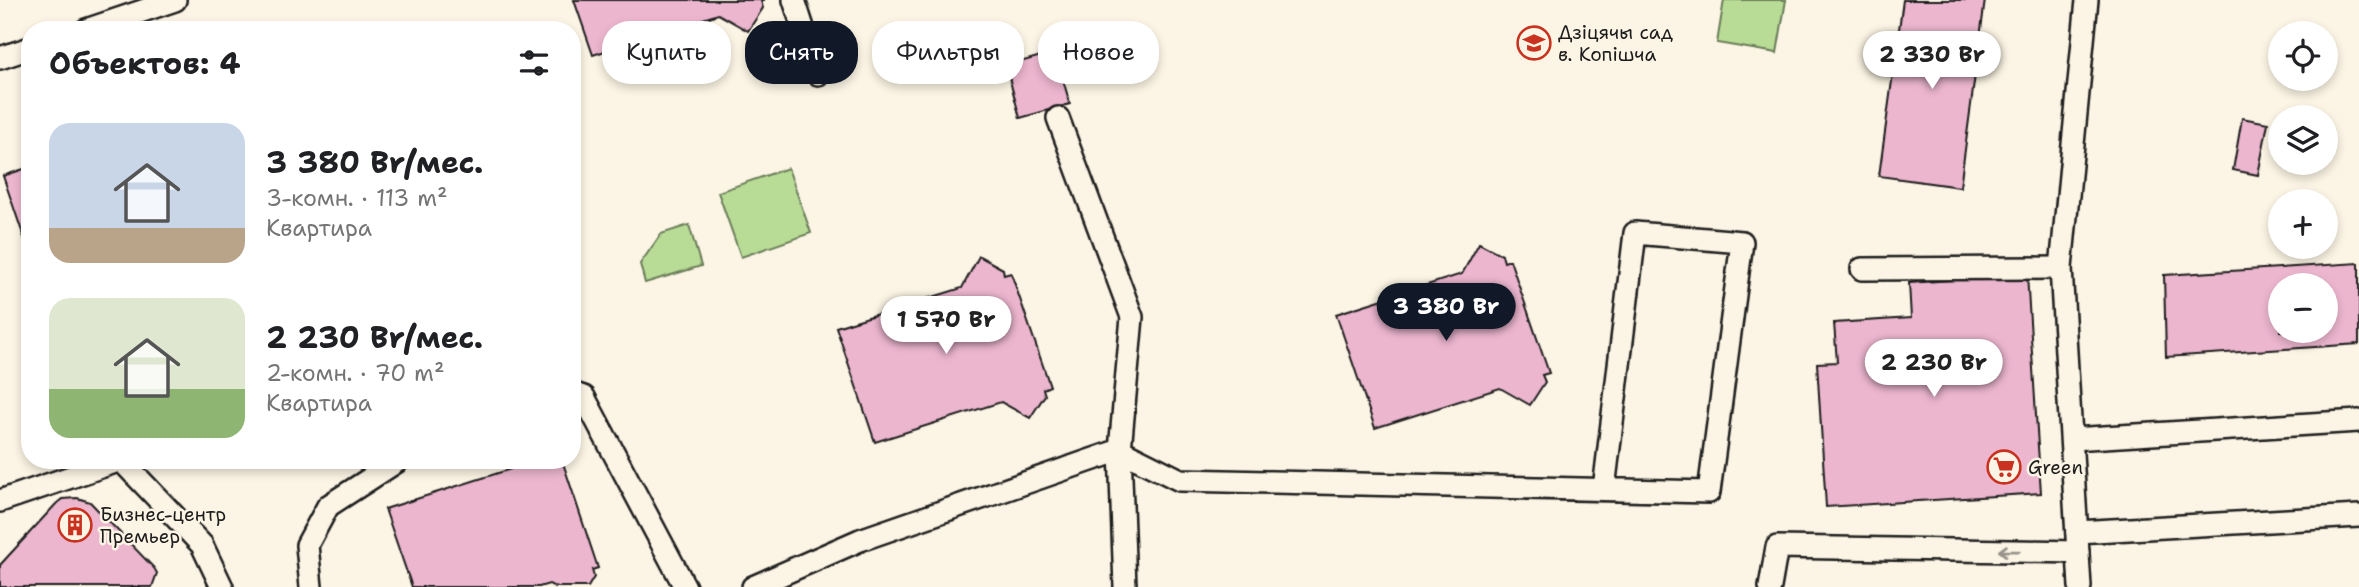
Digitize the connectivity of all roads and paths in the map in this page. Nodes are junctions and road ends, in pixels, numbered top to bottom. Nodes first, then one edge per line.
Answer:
1 (175, 0) edge
2 (794, 0) edge
3 (2087, 0) edge
4 (113, 21) edge
5 (801, 21) edge
6 (21, 51) edge
7 (0, 58) edge
8 (1058, 118) dead end
9 (2061, 268) junction
10 (1862, 269) dead end
11 (581, 396) edge
12 (2359, 421) edge
13 (2072, 439) junction
14 (1120, 450) junction
15 (94, 469) edge
16 (130, 469) edge
17 (385, 469) edge
18 (1604, 489) junction
19 (0, 501) edge
20 (2359, 516) edge
21 (2077, 542) junction
22 (222, 587) edge
23 (311, 587) edge
24 (685, 587) edge
25 (753, 587) edge
26 (1125, 587) edge
27 (1770, 587) edge
28 (2080, 587) edge

1 - 4 lane
2 - 5 lane
3 - 9 lane
6 - 7 lane
8 - 14 lane
9 - 10 lane
9 - 13 lane
11 - 24 lane
12 - 13 lane
13 - 21 lane
14 - 18 lane
14 - 25 lane
14 - 26 lane
15 - 19 lane
16 - 22 lane
17 - 23 lane
18 - 18 lane
20 - 21 lane
21 -> 27 lane
21 - 28 lane

